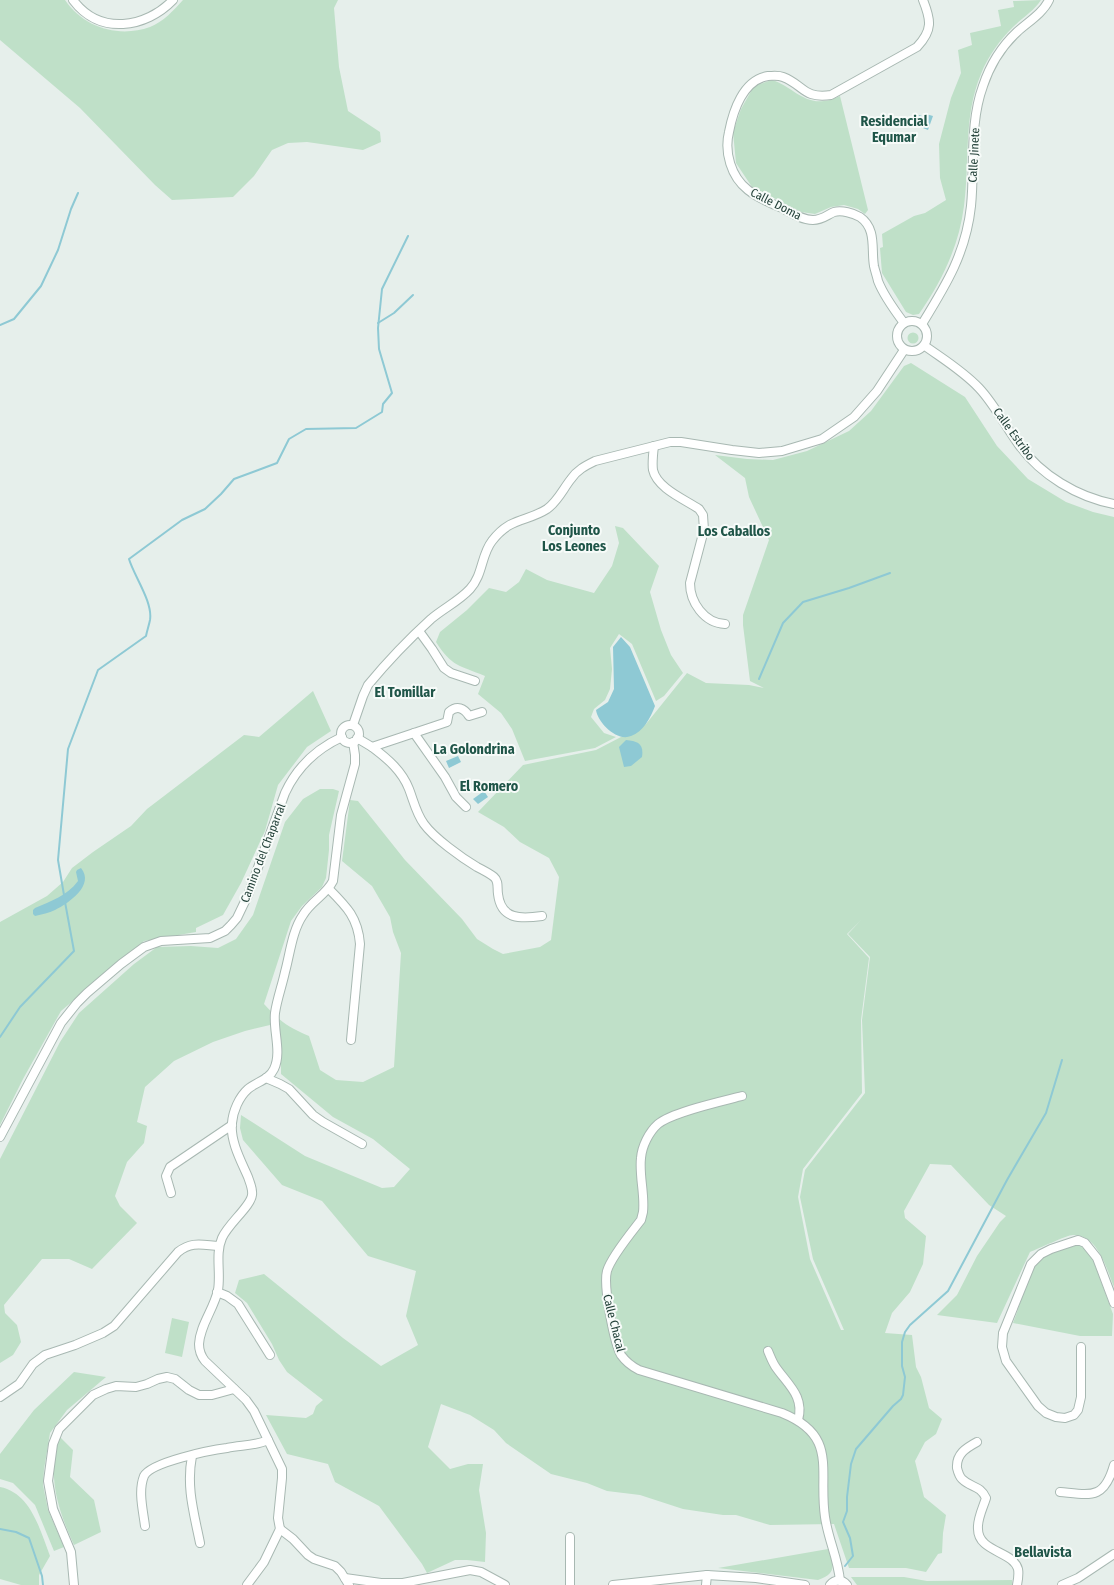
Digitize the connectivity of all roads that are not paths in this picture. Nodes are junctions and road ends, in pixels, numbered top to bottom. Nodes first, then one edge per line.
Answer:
1 (74, 0) edge
2 (173, 0) edge
3 (923, 0) edge
4 (1049, 0) edge
5 (904, 323) junction
6 (922, 324) junction
7 (924, 346) junction
8 (904, 350) junction
9 (654, 446) junction
10 (1114, 504) edge
11 (725, 624) dead end
12 (419, 631) junction
13 (475, 681) dead end
14 (482, 712) dead end
15 (353, 725) junction
16 (414, 733) junction
17 (342, 738) junction
18 (355, 740) junction
19 (372, 747) junction
20 (466, 807) dead end
21 (329, 889) junction
22 (542, 916) dead end
23 (351, 1040) dead end
24 (266, 1078) junction
25 (742, 1096) dead end
26 (232, 1124) junction
27 (0, 1137) edge
28 (362, 1144) dead end
29 (171, 1193) dead end
30 (219, 1246) junction
31 (217, 1292) junction
32 (1114, 1304) edge
33 (1081, 1347) dead end
34 (768, 1352) dead end
35 (270, 1355) dead end
36 (234, 1389) junction
37 (0, 1397) edge
38 (798, 1420) junction
39 (268, 1440) junction
40 (977, 1442) dead end
41 (192, 1456) junction
42 (1114, 1465) edge
43 (1060, 1492) dead end
44 (145, 1526) dead end
45 (280, 1529) junction
46 (570, 1537) dead end
47 (200, 1543) dead end
48 (1114, 1554) edge
49 (706, 1575) junction
50 (347, 1581) edge
51 (1079, 1582) edge
52 (843, 1583) edge
53 (74, 1585) edge
54 (247, 1585) edge
55 (505, 1585) edge
56 (570, 1585) edge
57 (612, 1585) edge
58 (706, 1585) edge
59 (805, 1585) edge
60 (830, 1585) edge
61 (1018, 1585) edge
62 (1062, 1585) edge

1 - 2 street
3 - 5 street, Calle Doma
4 - 6 street, Calle Jinete
5 - 6 street
5 - 8 street
6 - 7 street
7 - 8 street
7 - 10 street, Calle Estribo
8 - 9 street
9 - 11 street
9 - 12 street
12 - 13 street
12 - 15 street
14 - 16 street
15 - 17 street
15 - 18 street
16 - 19 street
16 - 20 street
17 - 18 street
17 - 27 street, Camino del Chaparral
18 - 19 street
18 - 21 street
19 - 22 street
21 - 23 street
21 - 24 street
24 - 26 street
24 - 28 street
25 - 38 street, Calle Chacal
26 - 29 street
26 - 30 street
30 - 31 street
30 - 37 street
31 - 35 street
31 - 36 street
32 - 33 street
34 - 38 street
36 - 39 street
36 - 53 street
38 - 52 street, Calle Chacal
39 - 41 street
39 - 45 street
40 - 61 street
41 - 44 street
41 - 47 street
42 - 43 street
45 - 50 street
45 - 54 street
46 - 56 street
48 - 51 street
49 - 57 street
49 - 58 street
49 - 59 street
50 - 55 street
51 - 62 street
52 - 60 street

